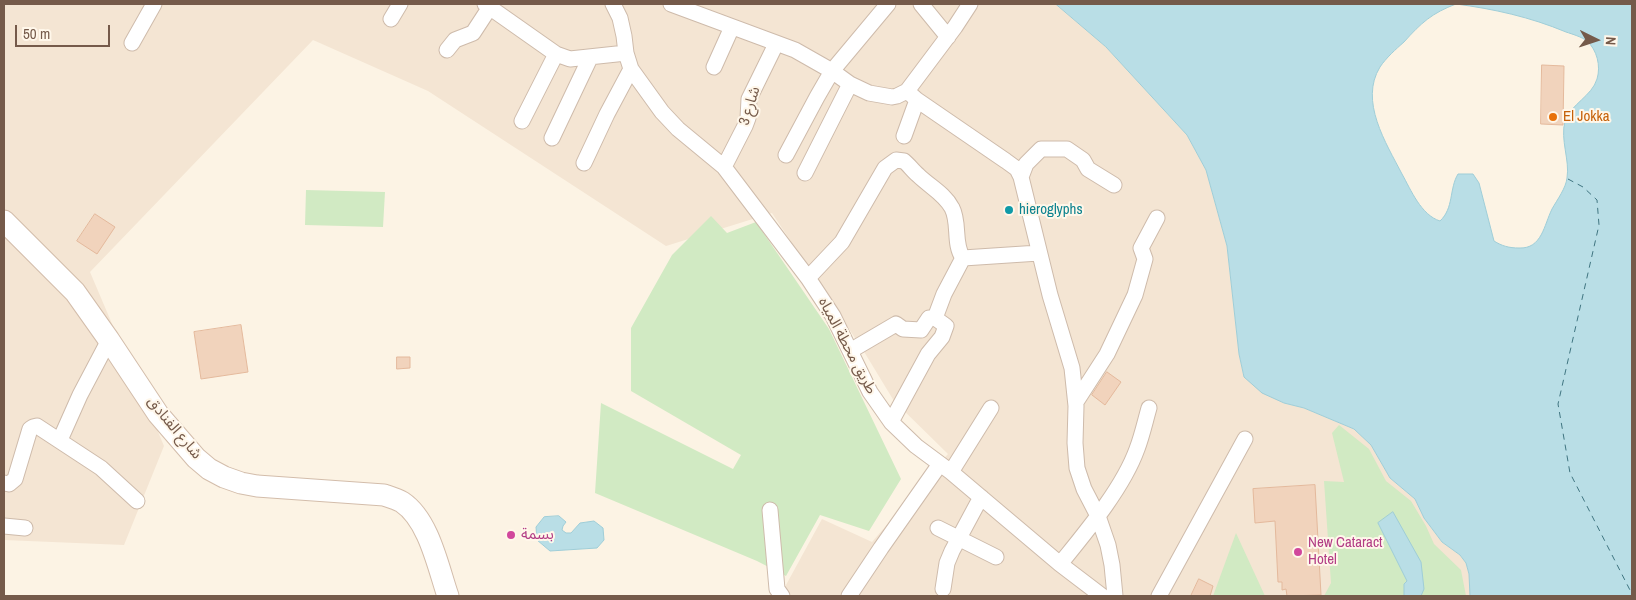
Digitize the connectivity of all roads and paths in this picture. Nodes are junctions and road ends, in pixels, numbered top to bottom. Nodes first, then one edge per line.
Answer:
1 (154, 4) edge
2 (400, 4) edge
3 (613, 4) edge
4 (671, 4) edge
5 (888, 4) edge
6 (921, 4) edge
7 (970, 4) edge
8 (488, 6) edge
9 (391, 19) dead end
10 (732, 27) junction
11 (948, 37) junction
12 (132, 43) dead end
13 (776, 44) junction
14 (447, 50) dead end
15 (626, 53) junction
16 (556, 54) junction
17 (590, 58) junction
18 (714, 67) dead end
19 (631, 69) junction
20 (832, 71) junction
21 (850, 84) junction
22 (912, 96) junction
23 (522, 121) dead end
24 (904, 136) dead end
25 (552, 138) dead end
26 (786, 155) dead end
27 (584, 163) dead end
28 (724, 167) junction
29 (805, 173) dead end
30 (1021, 177) junction
31 (1114, 185) dead end
32 (1157, 218) dead end
33 (4, 222) edge
34 (1039, 253) junction
35 (963, 258) junction
36 (808, 278) junction
37 (935, 318) junction
38 (110, 340) junction
39 (850, 351) junction
40 (1076, 402) junction
41 (991, 408) dead end
42 (1149, 408) dead end
43 (891, 422) junction
44 (1244, 439) dead end
45 (60, 440) junction
46 (946, 468) junction
47 (4, 483) edge
48 (981, 497) junction
49 (137, 502) dead end
50 (770, 510) dead end
51 (1098, 516) junction
52 (4, 526) edge
53 (25, 528) dead end
54 (938, 528) dead end
55 (959, 538) junction
56 (996, 557) dead end
57 (1060, 564) junction
58 (943, 589) dead end
59 (448, 596) edge
60 (782, 596) edge
61 (849, 596) edge
62 (1102, 596) edge
63 (1115, 596) edge
64 (1159, 596) edge

1 - 12 street
2 - 9 street
3 - 15 street, طريق محطة المياه
4 - 10 street
5 - 20 street
6 - 11 street
7 - 11 street
8 - 14 street
8 - 16 street
10 - 13 street
10 - 18 street
11 - 22 street
13 - 20 street
13 - 28 street, شارع 3
15 - 17 street
15 - 19 street, طريق محطة المياه
16 - 17 street
16 - 23 street
17 - 25 street
19 - 27 street
19 - 28 street, طريق محطة المياه
20 - 21 street
20 - 26 street
21 - 22 street
21 - 29 street
22 - 24 street
22 - 30 street
28 - 36 street, طريق محطة المياه
30 - 31 street
30 - 34 street
32 - 40 street
33 - 38 street, شارع الفنادق
34 - 35 street
34 - 40 street
35 - 36 street
35 - 37 street
36 - 39 street, طريق محطة المياه
37 - 39 street
37 - 43 street
38 - 45 street
38 - 59 street, شارع الفنادق
39 - 43 street, طريق محطة المياه
40 - 51 street
41 - 46 street
42 - 51 street
43 - 46 street, طريق محطة المياه
44 - 64 street
45 - 47 street
45 - 49 street
46 - 48 street, طريق محطة المياه
46 - 61 street
48 - 55 street
48 - 57 street, طريق محطة المياه
50 - 60 street
51 - 57 street
51 - 63 street
52 - 53 street
54 - 55 street
55 - 56 street
55 - 58 street
57 - 62 street, طريق محطة المياه

